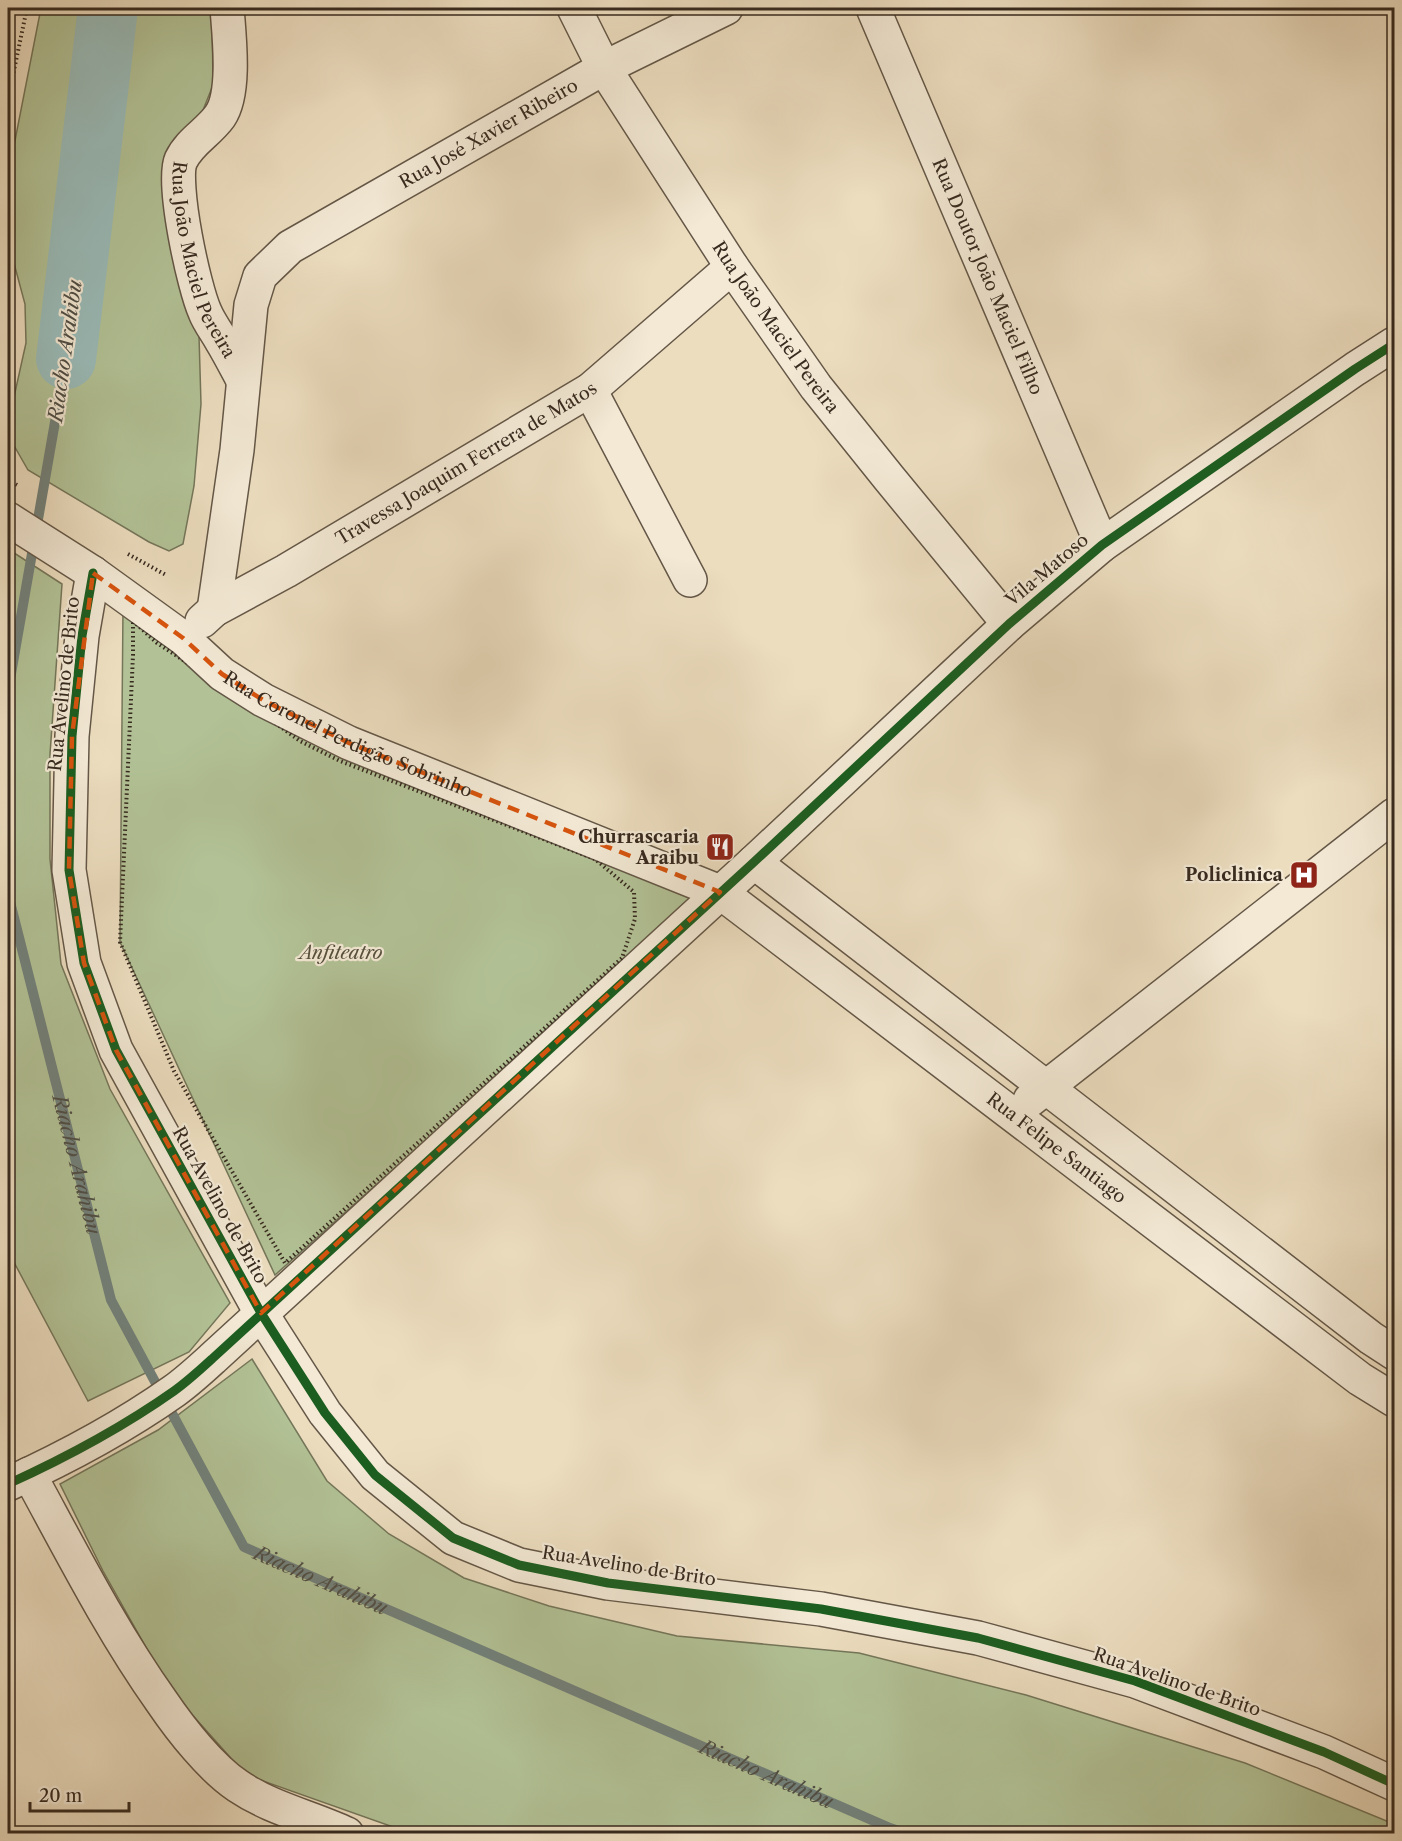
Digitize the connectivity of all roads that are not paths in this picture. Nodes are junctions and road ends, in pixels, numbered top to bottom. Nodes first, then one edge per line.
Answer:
1 (228, 8) edge
2 (573, 8) edge
3 (726, 8) edge
4 (873, 8) edge
5 (604, 68) junction
6 (732, 267) junction
7 (1395, 344) edge
8 (243, 380) junction
9 (590, 390) junction
10 (10, 520) edge
11 (1102, 545) junction
12 (93, 573) junction
13 (690, 580) dead end
14 (214, 610) junction
15 (1009, 624) junction
16 (183, 638) junction
17 (1395, 815) edge
18 (754, 862) junction
19 (720, 892) junction
20 (1046, 1087) junction
21 (1012, 1114) junction
22 (1220, 1221) junction
23 (1195, 1253) junction
24 (261, 1313) junction
25 (1395, 1353) edge
26 (1395, 1400) edge
27 (18, 1479) edge
28 (1395, 1784) edge
29 (347, 1833) edge

1 - 8 street, Rua João Maciel Pereira
2 - 5 street, Rua João Maciel Pereira
3 - 5 street, Rua José Xavier Ribeiro
4 - 11 street, Rua Doutor João Maciel Filho
5 - 6 street, Rua João Maciel Pereira
5 - 8 street, Rua José Xavier Ribeiro
6 - 9 street, Travessa Joaquim Ferrera de Matos
6 - 15 street, Rua João Maciel Pereira
7 - 11 street, Vila Matoso
8 - 14 street
9 - 13 street
9 - 14 street, Travessa Joaquim Ferrera de Matos
10 - 12 street, Rua Coronel Perdigão Sobrinho
11 - 15 street, Vila Matoso
12 - 16 street, Rua Coronel Perdigão Sobrinho
12 - 24 street, Rua Avelino de Brito
14 - 16 street, Travessa Joaquim Ferrera de Matos
15 - 18 street, Vila Matoso
16 - 19 street, Rua Coronel Perdigão Sobrinho
17 - 20 street
18 - 19 street, Vila Matoso
18 - 20 street
19 - 21 street, Rua Felipe Santiago
19 - 24 street, Vila Matoso
20 - 21 street
20 - 22 street
21 - 23 street, Rua Felipe Santiago
22 - 23 street
22 - 25 street
23 - 26 street, Rua Felipe Santiago
24 - 27 street, Vila Matoso
24 - 28 street, Rua Avelino de Brito
27 - 29 street

